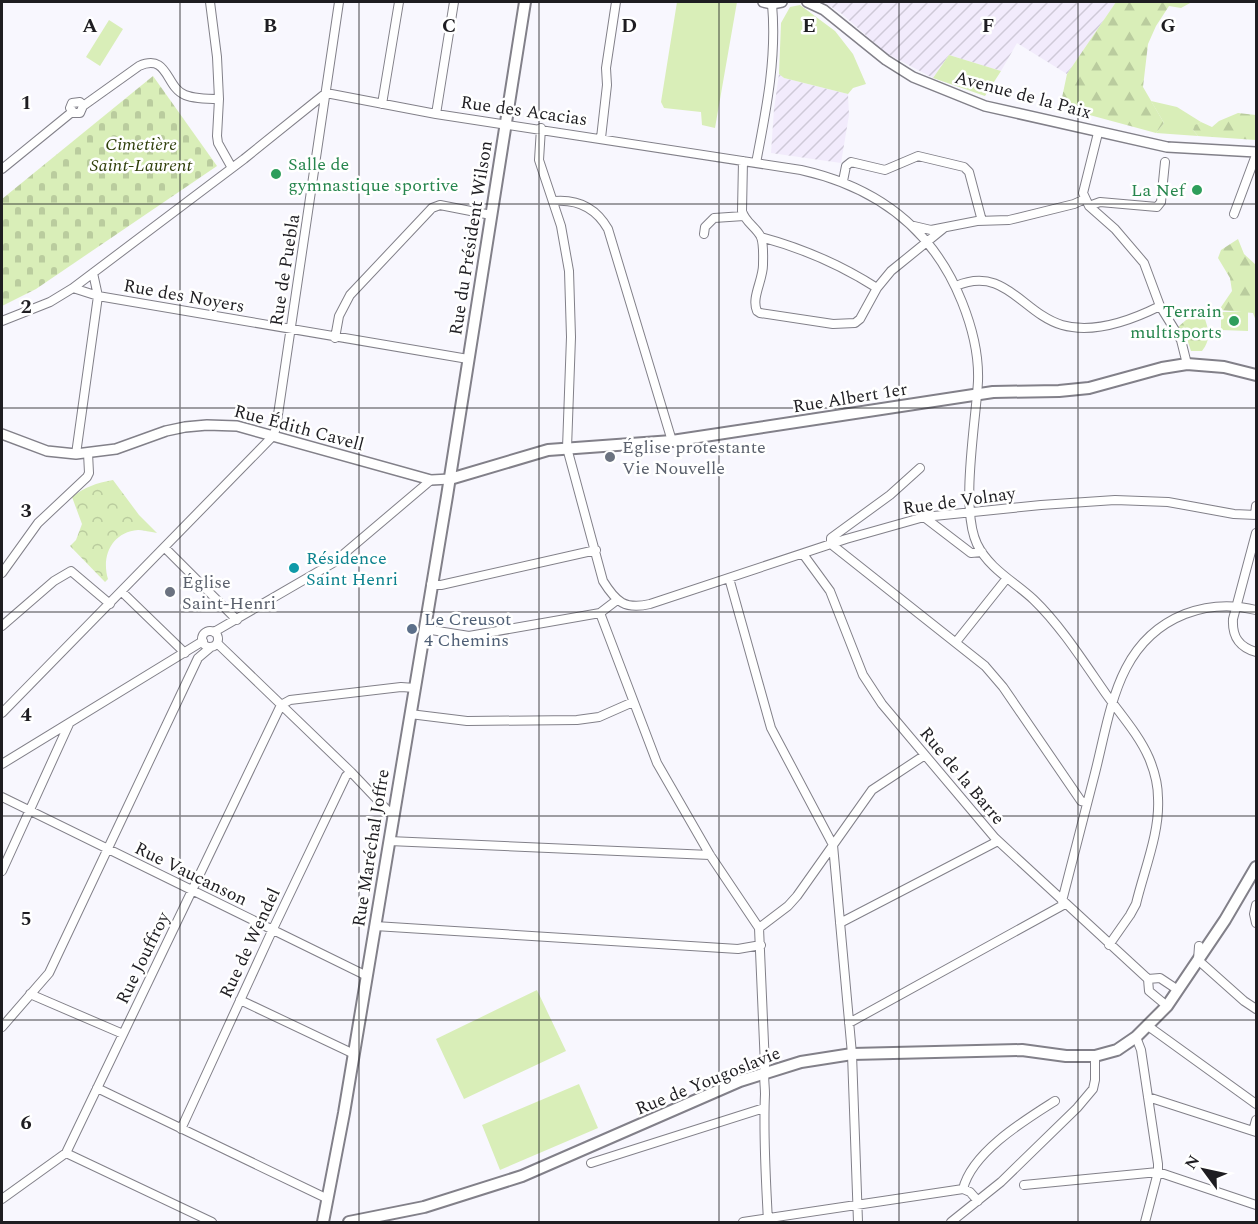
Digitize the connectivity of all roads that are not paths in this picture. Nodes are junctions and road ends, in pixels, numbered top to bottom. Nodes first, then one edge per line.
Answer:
1 (210, 2) edge
2 (339, 2) edge
3 (399, 2) edge
4 (454, 2) edge
5 (525, 2) edge
6 (616, 2) edge
7 (782, 2) edge
8 (807, 2) edge
9 (767, 3) edge
10 (326, 93) junction
11 (219, 99) junction
12 (382, 104) junction
13 (436, 114) junction
14 (506, 123) junction
15 (541, 128) junction
16 (1098, 133) junction
17 (601, 138) junction
18 (1257, 154) edge
19 (743, 161) junction
20 (1165, 162) dead end
21 (756, 163) junction
22 (232, 168) junction
23 (2, 169) edge
24 (843, 181) junction
25 (554, 201) junction
26 (1087, 203) junction
27 (491, 214) junction
28 (1234, 214) dead end
29 (744, 216) junction
30 (982, 221) junction
31 (913, 226) junction
32 (944, 228) junction
33 (704, 234) dead end
34 (761, 237) junction
35 (928, 243) junction
36 (93, 273) junction
37 (956, 286) junction
38 (73, 288) junction
39 (877, 288) junction
40 (98, 297) junction
41 (1160, 306) junction
42 (2, 321) edge
43 (291, 330) junction
44 (335, 338) junction
45 (468, 360) junction
46 (1187, 364) junction
47 (1257, 375) edge
48 (976, 395) junction
49 (2, 434) edge
50 (273, 436) junction
51 (672, 441) junction
52 (567, 448) junction
53 (88, 453) junction
54 (76, 454) junction
55 (920, 468) dead end
56 (450, 479) junction
57 (431, 480) junction
58 (1257, 506) edge
59 (969, 512) junction
60 (1256, 515) edge
61 (924, 518) junction
62 (1257, 533) edge
63 (831, 544) junction
64 (165, 548) junction
65 (596, 550) junction
66 (982, 552) junction
67 (802, 555) junction
68 (2, 573) edge
69 (729, 578) junction
70 (1007, 578) junction
71 (432, 585) junction
72 (122, 591) junction
73 (617, 600) junction
74 (110, 603) junction
75 (1237, 607) junction
76 (1257, 610) edge
77 (600, 613) junction
78 (237, 620) junction
79 (2, 626) edge
80 (424, 629) junction
81 (214, 632) junction
82 (203, 641) junction
83 (956, 642) junction
84 (214, 645) junction
85 (1257, 652) edge
86 (185, 653) junction
87 (415, 688) junction
88 (633, 702) junction
89 (1113, 703) junction
90 (281, 705) junction
91 (2, 713) edge
92 (410, 714) junction
93 (70, 723) junction
94 (925, 755) junction
95 (2, 765) edge
96 (351, 772) junction
97 (2, 797) edge
98 (1087, 803) junction
99 (29, 811) junction
100 (394, 814) junction
101 (389, 841) junction
102 (998, 841) junction
103 (833, 845) junction
104 (107, 849) junction
105 (710, 855) junction
106 (1257, 867) edge
107 (2, 871) edge
108 (1248, 879) junction
109 (191, 891) junction
110 (1063, 903) junction
111 (1257, 905) edge
112 (840, 923) junction
113 (1257, 923) edge
114 (375, 926) junction
115 (759, 928) junction
116 (272, 931) junction
117 (761, 945) junction
118 (1109, 945) junction
119 (1199, 946) junction
120 (1198, 960) junction
121 (367, 976) junction
122 (1148, 979) junction
123 (1175, 988) junction
124 (30, 994) junction
125 (240, 1000) junction
126 (1164, 1004) junction
127 (1257, 1009) edge
128 (849, 1023) junction
129 (1148, 1026) junction
130 (2, 1027) edge
131 (123, 1034) junction
132 (1136, 1037) junction
133 (852, 1053) junction
134 (354, 1054) junction
135 (1095, 1056) junction
136 (763, 1073) junction
137 (97, 1088) junction
138 (1148, 1097) junction
139 (1055, 1101) dead end
140 (1257, 1104) edge
141 (764, 1108) junction
142 (1257, 1120) edge
143 (181, 1129) junction
144 (1255, 1132) edge
145 (66, 1153) junction
146 (591, 1163) dead end
147 (1158, 1172) junction
148 (1024, 1185) dead end
149 (963, 1189) junction
150 (2, 1199) edge
151 (328, 1199) junction
152 (978, 1201) junction
153 (1257, 1205) edge
154 (857, 1206) junction
155 (768, 1221) edge
156 (212, 1222) edge
157 (323, 1222) edge
158 (349, 1222) edge
159 (743, 1222) edge
160 (858, 1222) edge
161 (951, 1222) edge
162 (1145, 1222) edge

1 - 11 street
2 - 10 street, Rue de Puebla
3 - 12 street
4 - 13 street
5 - 14 main road, Rue du Président Wilson
6 - 17 street
7 - 9 street
8 - 16 street, Avenue de la Paix
9 - 21 street
10 - 12 street, Rue des Acacias
10 - 22 street
10 - 43 street, Rue de Puebla
11 - 22 street
11 - 23 street
12 - 13 street, Rue des Acacias
13 - 14 street, Rue des Acacias
14 - 15 street, Rue des Acacias
14 - 27 main road, Rue du Président Wilson
15 - 17 street, Rue des Acacias
15 - 25 street
16 - 18 street, Avenue de la Paix
16 - 26 street
17 - 19 street, Rue des Acacias
18 - 28 street
19 - 21 street, Rue des Acacias
19 - 29 street
20 - 26 street
21 - 24 street, Rue des Acacias
22 - 36 street
24 - 30 street
24 - 31 street, Rue des Acacias
25 - 51 street
25 - 52 street
26 - 30 street
26 - 41 street
27 - 44 street
27 - 45 main road, Rue du Président Wilson
29 - 33 street
29 - 34 street
30 - 32 street
31 - 32 street
31 - 35 street, Rue des Acacias
32 - 35 street
34 - 39 street
34 - 39 street
35 - 37 street, Rue des Acacias
35 - 39 street
36 - 38 street
36 - 40 street
37 - 41 street
37 - 48 street, Rue des Acacias
38 - 40 street, Rue des Noyers
38 - 42 street
40 - 43 street, Rue des Noyers
40 - 54 street
41 - 46 street
43 - 44 street, Rue des Noyers
43 - 50 street, Rue de Puebla
44 - 45 street, Rue des Noyers
45 - 56 main road, Rue du Président Wilson
46 - 47 main road, Rue Albert 1er
46 - 48 main road, Rue Albert 1er
48 - 51 main road, Rue Albert 1er
48 - 59 street, Rue des Acacias
49 - 54 street, Rue Édith Cavell
50 - 53 street, Rue Édith Cavell
50 - 57 street, Rue Édith Cavell
50 - 64 street
51 - 52 main road, Rue Albert 1er
52 - 56 main road, Rue Albert 1er
52 - 65 street
53 - 54 street, Rue Édith Cavell
53 - 68 street
55 - 63 street
56 - 57 street, Rue Édith Cavell
56 - 71 main road, Rue Maréchal Joffre
57 - 78 street
58 - 60 street
59 - 60 street, Rue de Volnay
59 - 61 street, Rue de Volnay
59 - 66 street, Rue des Acacias
61 - 63 street, Rue de Volnay
61 - 66 street
62 - 75 street
63 - 67 street, Rue de Volnay
63 - 83 street
64 - 72 street
64 - 78 street
65 - 71 street
65 - 73 street
66 - 70 street
67 - 69 street, Rue de Volnay
67 - 94 street, Rue de la Barre
69 - 73 street, Rue de Volnay
69 - 103 street
70 - 83 street
70 - 89 street
71 - 80 main road, Rue Maréchal Joffre
72 - 74 street
72 - 86 street
73 - 77 street
74 - 79 street
74 - 91 street
75 - 76 street
75 - 85 street
75 - 89 street
77 - 80 street
77 - 88 street
78 - 81 street
80 - 87 main road, Rue Maréchal Joffre
81 - 82 street
81 - 84 street
82 - 84 street
82 - 86 street
83 - 98 street
84 - 90 street
84 - 104 street
86 - 93 street
87 - 90 street
87 - 92 main road, Rue Maréchal Joffre
88 - 92 street
88 - 105 street
89 - 98 street
89 - 118 street
90 - 96 street
90 - 109 street, Rue Jouffroy
92 - 100 main road, Rue Maréchal Joffre
93 - 95 street
93 - 99 street
94 - 102 street, Rue de la Barre
94 - 103 street
96 - 100 street
96 - 116 street, Rue de Wendel
97 - 99 street, Rue Vaucanson
98 - 110 street
99 - 104 street, Rue Vaucanson
99 - 107 street
100 - 101 main road, Rue Maréchal Joffre
101 - 105 street
101 - 114 main road, Rue Maréchal Joffre
102 - 110 street, Rue de la Barre
102 - 112 street
103 - 112 street
103 - 115 street
104 - 109 street, Rue Vaucanson
104 - 124 street
105 - 115 street
106 - 108 main road
108 - 119 main road
108 - 120 main road
109 - 116 street, Rue Vaucanson
109 - 131 street, Rue Jouffroy
110 - 118 street, Rue de la Barre
110 - 128 street
111 - 113 street
112 - 128 street
114 - 117 street
114 - 121 main road, Rue Maréchal Joffre
115 - 117 street
116 - 121 street, Rue Vaucanson
116 - 125 street, Rue de Wendel
117 - 136 street
118 - 122 street, Rue de la Barre
119 - 120 street
119 - 123 main road
120 - 123 main road
120 - 127 street
121 - 134 main road, Rue Maréchal Joffre
122 - 123 street, Rue de la Barre
122 - 126 street, Rue de la Barre
123 - 126 main road
124 - 130 street
124 - 131 street
125 - 134 street
125 - 143 street, Rue de Wendel
126 - 129 main road
128 - 133 street
129 - 132 main road
129 - 140 street
131 - 137 street, Rue Jouffroy
132 - 135 main road
132 - 138 street
133 - 135 main road, Rue de Yougoslavie
133 - 136 main road, Rue de Yougoslavie
133 - 154 street
134 - 151 main road, Rue Maréchal Joffre
135 - 152 street
136 - 141 street
136 - 158 main road, Rue de Yougoslavie
137 - 143 street
137 - 145 street, Rue Jouffroy
138 - 144 street
138 - 147 street
139 - 149 street
141 - 146 street
141 - 155 street
142 - 144 street
143 - 151 street
145 - 150 street, Rue Jouffroy
145 - 156 street
147 - 148 street
147 - 153 street
147 - 162 street
149 - 152 street
149 - 154 street
151 - 157 main road, Rue Maréchal Joffre
152 - 161 street
154 - 155 street
154 - 160 street
155 - 159 street

